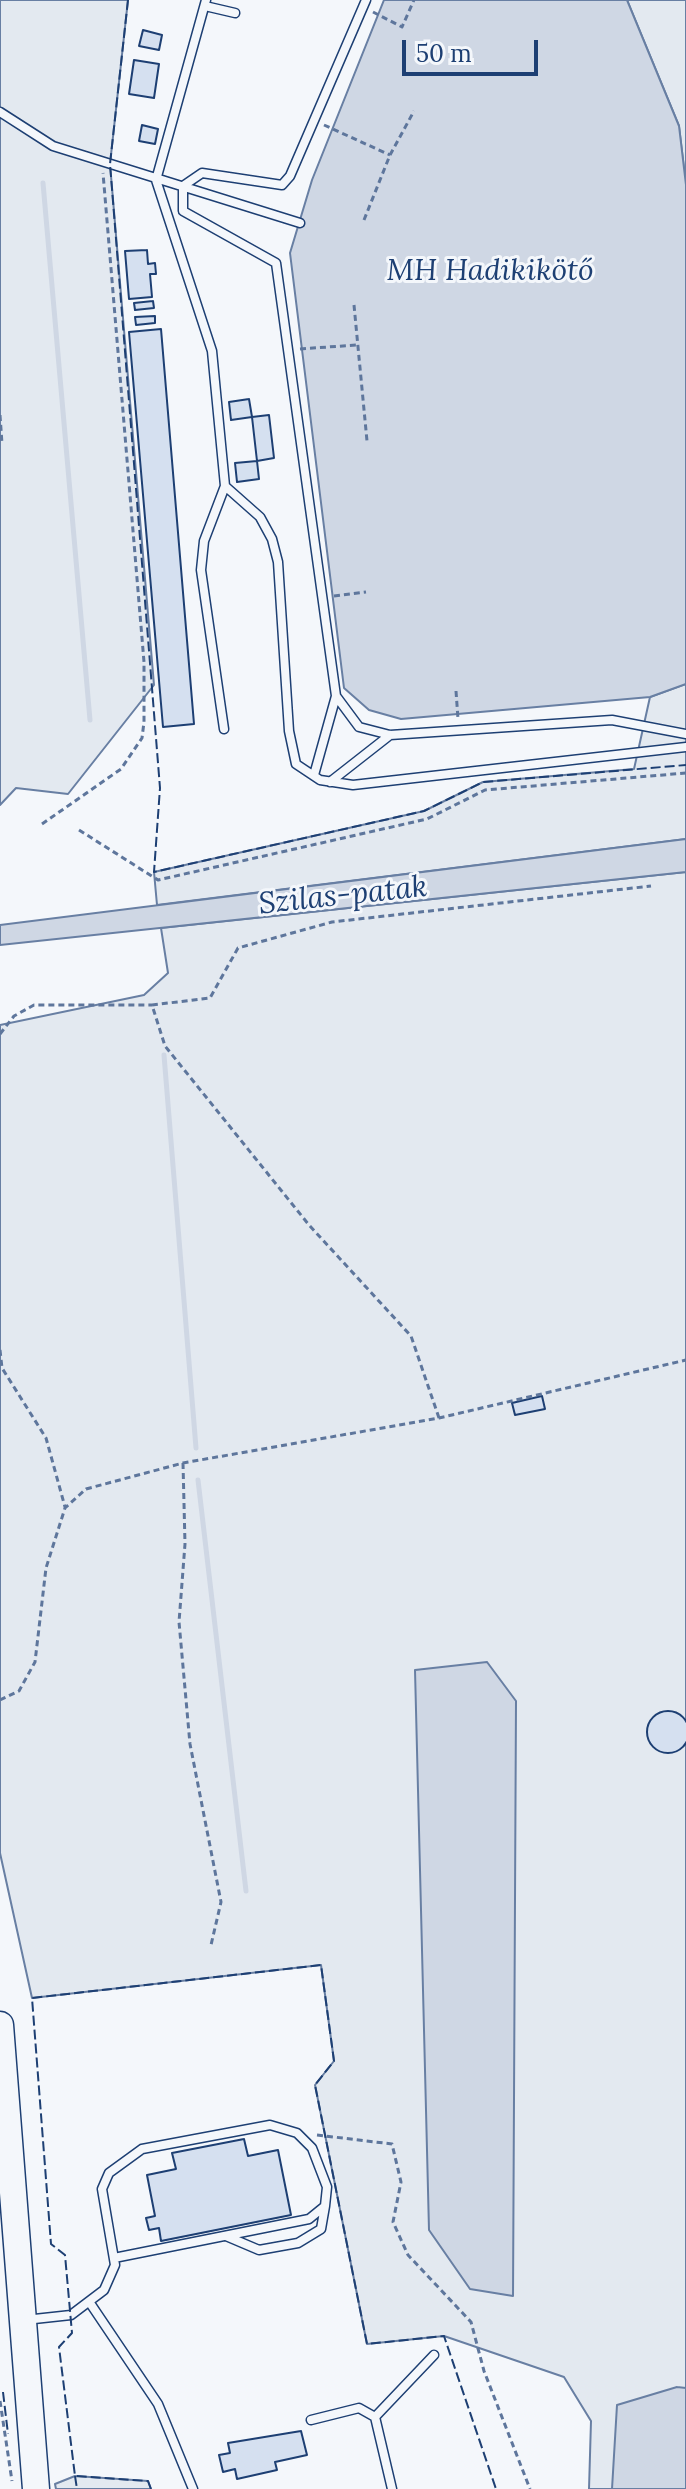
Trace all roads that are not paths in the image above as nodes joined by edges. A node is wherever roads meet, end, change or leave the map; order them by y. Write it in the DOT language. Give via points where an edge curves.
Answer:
graph roads {
  1 [pos="206,3"];
  2 [pos="364,3"];
  3 [pos="235,13"];
  4 [pos="0,112"];
  5 [pos="156,180"];
  6 [pos="183,186"];
  7 [pos="300,223"];
  8 [pos="225,486"];
  9 [pos="336,696"];
  10 [pos="224,729"];
  11 [pos="686,734"];
  12 [pos="390,735"];
  13 [pos="686,747"];
  14 [pos="314,775"];
  15 [pos="330,782"];
  16 [pos="0,2025"];
  17 [pos="325,2206"];
  18 [pos="226,2236"];
  19 [pos="114,2258"];
  20 [pos="90,2303"];
  21 [pos="23,2320"];
  22 [pos="434,2355"];
  23 [pos="375,2417"];
  24 [pos="311,2420"];
  25 [pos="36,2489"];
  26 [pos="193,2489"];
  27 [pos="392,2489"];
  1 -- 3 [label="lane"];
  1 -- 5 [label="lane"];
  2 -- 6 [label="lane" via="282,185 202,173"];
  4 -- 5 [label="lane" via="53,146"];
  5 -- 6 [label="lane"];
  5 -- 8 [label="lane" via="212,351"];
  6 -- 7 [label="lane"];
  6 -- 9 [label="lane" via="183,211 276,263"];
  8 -- 10 [label="lane" via="204,541 201,570"];
  8 -- 14 [label="lane" via="260,517 272,539 289,731 296,764"];
  9 -- 12 [label="lane" via="359,727"];
  9 -- 14 [label="lane"];
  11 -- 12 [label="lane" via="612,720"];
  12 -- 15 [label="lane"];
  13 -- 15 [label="lane" via="353,785"];
  14 -- 15 [label="lane"];
  16 -- 21 [label="main road"];
  17 -- 18 [label="lane" via="309,2219"];
  17 -- 18 [label="lane" via="321,2229 298,2243 259,2250"];
  17 -- 19 [label="lane" via="327,2187 312,2148 297,2133 270,2125 142,2149 109,2173 102,2189"];
  18 -- 19 [label="lane"];
  19 -- 20 [label="lane" via="104,2290"];
  20 -- 21 [label="lane" via="71,2315"];
  20 -- 26 [label="lane" via="158,2404"];
  21 -- 25 [label="main road"];
  22 -- 23 [label="lane"];
  23 -- 24 [label="lane" via="359,2408"];
  23 -- 27 [label="lane"];
}
